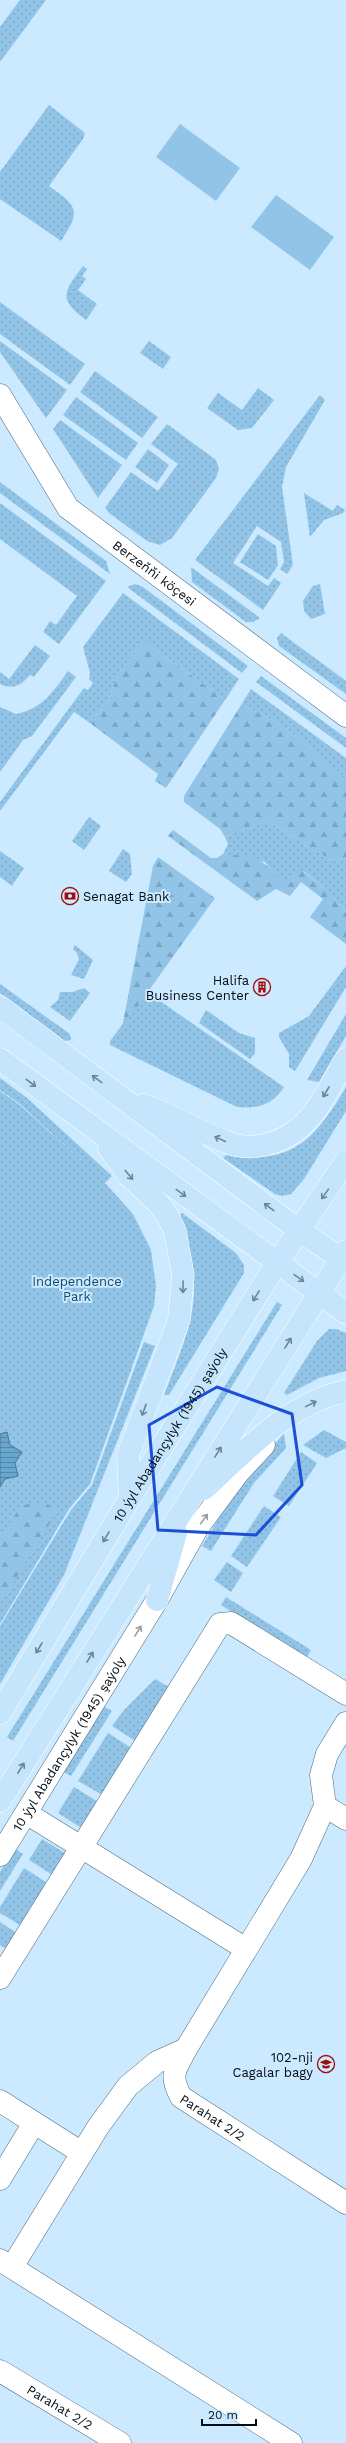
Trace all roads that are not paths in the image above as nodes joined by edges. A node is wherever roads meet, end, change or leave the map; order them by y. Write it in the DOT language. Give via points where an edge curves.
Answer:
graph roads {
  1 [pos="0,395"];
  2 [pos="346,716"];
  3 [pos="0,1007"];
  4 [pos="0,1059"];
  5 [pos="346,1059"];
  6 [pos="124,1098"];
  7 [pos="98,1132"];
  8 [pos="346,1161"];
  9 [pos="300,1230"];
  10 [pos="344,1257"];
  11 [pos="277,1263"];
  12 [pos="320,1294"];
  13 [pos="346,1313"];
  14 [pos="346,1391"];
  15 [pos="290,1416"];
  16 [pos="130,1498"];
  17 [pos="183,1507"];
  18 [pos="157,1600"];
  19 [pos="346,1694"];
  20 [pos="0,1712"];
  21 [pos="346,1723"];
  22 [pos="0,1801"];
  23 [pos="325,1806"];
  24 [pos="26,1813"];
  25 [pos="346,1819"];
  26 [pos="82,1847"];
  27 [pos="0,1855"];
  28 [pos="246,1949"];
  29 [pos="0,1978"];
  30 [pos="186,2049"];
  31 [pos="0,2101"];
  32 [pos="34,2123"];
  33 [pos="82,2153"];
  34 [pos="0,2179"];
  35 [pos="346,2202"];
  36 [pos="6,2264"];
  37 [pos="0,2371"];
  38 [pos="120,2443"];
  39 [pos="292,2443"];
  1 -- 2 [label="street, Berzeňňi köçesi" via="68,508"];
  6 -- 3 [label="main road, one-way"];
  4 -- 7 [label="main road, one-way"];
  5 -- 6 [label="main road, one-way" via="312,1116 286,1138 261,1146 236,1146 169,1114"];
  9 -- 6 [label="main road, one-way"];
  7 -- 11 [label="main road, one-way"];
  7 -- 16 [label="main road, one-way" via="129,1176 167,1215 175,1231 183,1274 179,1320 154,1380 128,1455"];
  8 -- 9 [label="main road, 10 ýyl Abadançylyk (1945) şaýoly, one-way"];
  9 -- 10 [label="main road"];
  9 -- 11 [label="main road, 10 ýyl Abadançylyk (1945) şaýoly"];
  10 -- 12 [label="main road"];
  11 -- 12 [label="main road, one-way"];
  11 -- 16 [label="main road, 10 ýyl Abadançylyk (1945) şaýoly, one-way"];
  12 -- 13 [label="main road"];
  17 -- 12 [label="main road, one-way"];
  15 -- 14 [label="main road, one-way" via="318,1401"];
  15 -- 17 [label="main road" via="248,1448"];
  18 -- 15 [label="street, 10 ýyl Abadançylyk (1945) şaýoly, one-way" via="198,1527 238,1473"];
  16 -- 20 [label="main road, 10 ýyl Abadançylyk (1945) şaýoly, one-way"];
  17 -- 18 [label="main road"];
  22 -- 17 [label="main road, one-way"];
  24 -- 18 [label="street, 10 ýyl Abadançylyk (1945) şaýoly, one-way"];
  19 -- 26 [label="street" via="231,1623 220,1624"];
  21 -- 23 [label="street" via="327,1754 321,1775"];
  23 -- 25 [label="street"];
  23 -- 28 [label="street, Parahat 2/2" via="301,1859"];
  24 -- 26 [label="street"];
  24 -- 27 [label="street, 10 ýyl Abadançylyk (1945) şaýoly"];
  26 -- 28 [label="street"];
  26 -- 29 [label="street"];
  28 -- 30 [label="street, Parahat 2/2"];
  30 -- 33 [label="street" via="157,2062 128,2086"];
  30 -- 35 [label="street, Parahat 2/2" via="177,2066 173,2083 181,2097"];
  31 -- 32 [label="street"];
  32 -- 33 [label="street"];
  32 -- 34 [label="street"];
  33 -- 36 [label="street"];
  36 -- 39 [label="street"];
  37 -- 38 [label="street, Parahat 2/2"];
}
